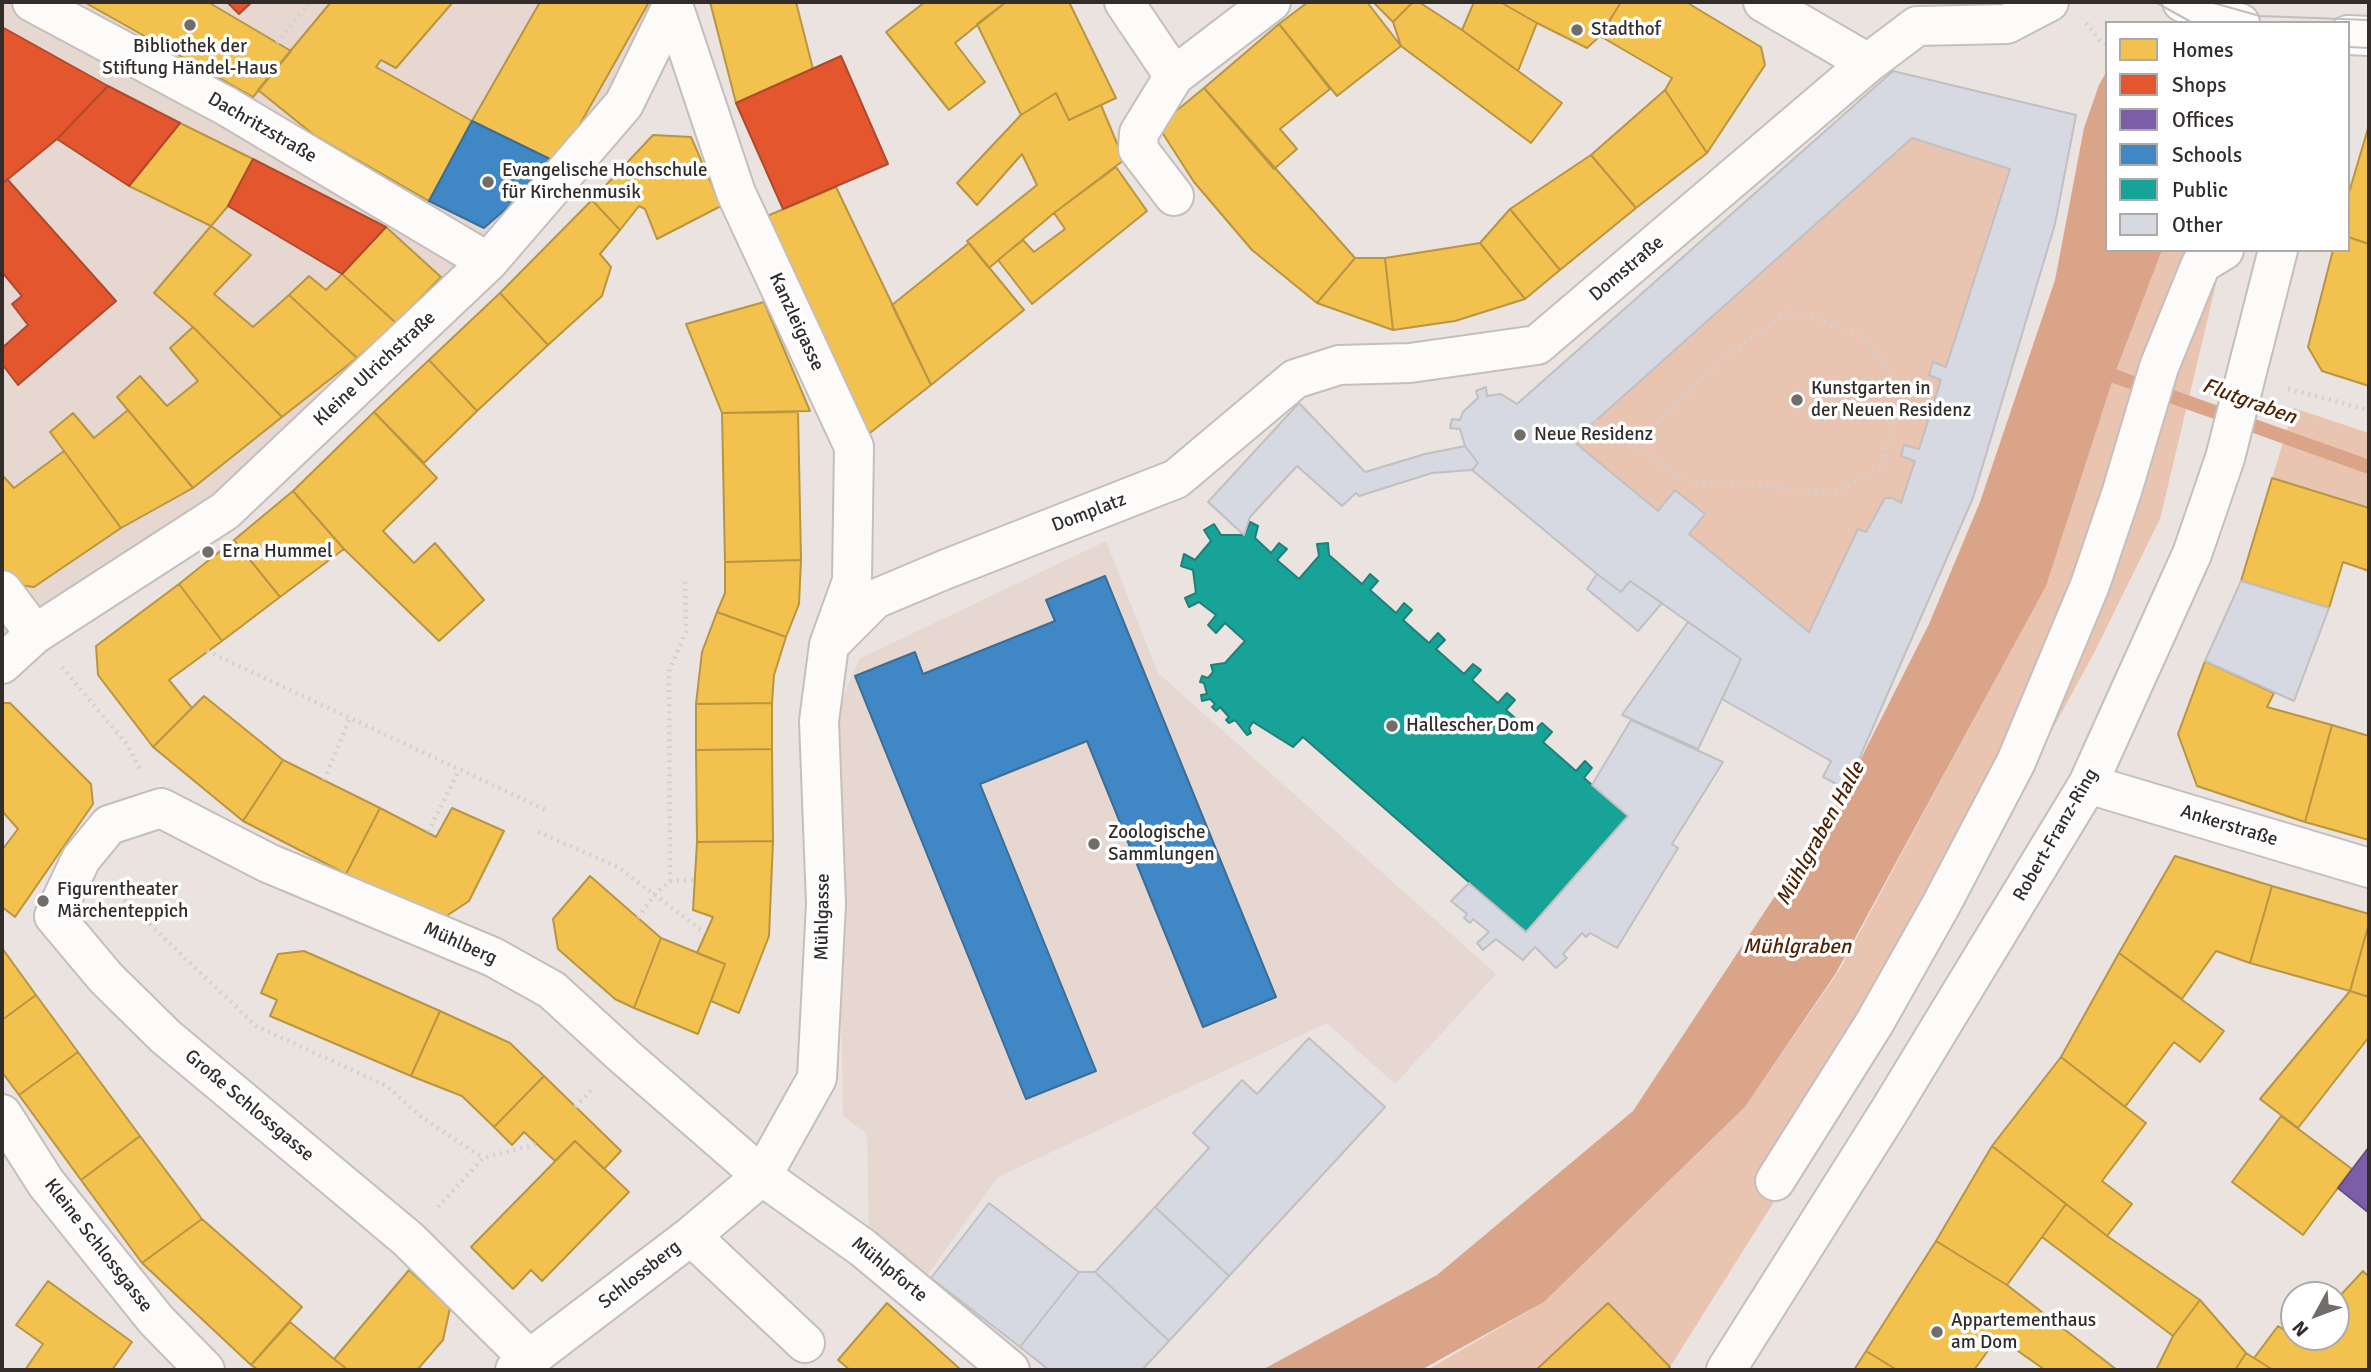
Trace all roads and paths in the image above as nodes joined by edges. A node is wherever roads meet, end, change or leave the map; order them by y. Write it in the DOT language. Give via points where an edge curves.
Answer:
graph roads {
  1 [pos="32,2"];
  2 [pos="310,2"];
  3 [pos="1124,2"];
  4 [pos="1271,2"];
  5 [pos="1763,2"];
  6 [pos="2049,2"];
  7 [pos="2182,2"];
  8 [pos="673,3"];
  9 [pos="2232,21"];
  10 [pos="2350,35"];
  11 [pos="2369,36"];
  12 [pos="2101,42"];
  13 [pos="277,43"];
  14 [pos="2105,44"];
  15 [pos="1868,63"];
  16 [pos="1174,76"];
  17 [pos="1174,196"];
  18 [pos="2221,252"];
  19 [pos="2278,252"];
  20 [pos="488,262"];
  21 [pos="1339,365"];
  22 [pos="2246,378"];
  23 [pos="2369,410"];
  24 [pos="1595,421"];
  25 [pos="1633,447"];
  26 [pos="685,581"];
  27 [pos="2,590"];
  28 [pos="35,634"];
  29 [pos="829,645"];
  30 [pos="207,652"];
  31 [pos="2,664"];
  32 [pos="350,718"];
  33 [pos="459,769"];
  34 [pos="324,780"];
  35 [pos="2088,784"];
  36 [pos="161,808"];
  37 [pos="546,810"];
  38 [pos="428,832"];
  39 [pos="538,832"];
  40 [pos="81,859"];
  41 [pos="2369,868"];
  42 [pos="694,880"];
  43 [pos="670,881"];
  44 [pos="655,894"];
  45 [pos="638,918"];
  46 [pos="705,933"];
  47 [pos="2,1114"];
  48 [pos="537,1144"];
  49 [pos="483,1158"];
  50 [pos="762,1176"];
  51 [pos="1775,1181"];
  52 [pos="691,1236"];
  53 [pos="408,1239"];
  54 [pos="805,1343"];
  55 [pos="522,1365"];
  56 [pos="205,1370"];
  57 [pos="1010,1370"];
  58 [pos="1726,1370"];
  1 -- 20 [label="street, Dachritzstraße" via="226,106"];
  2 -- 13 [label="path"];
  3 -- 16 [label="street"];
  4 -- 16 [label="street"];
  5 -- 15 [label="street"];
  6 -- 15 [label="street, Domstraße" via="2007,24 1917,26"];
  7 -- 9 [label="street"];
  8 -- 20 [label="street, Kleine Ulrichstraße" via="624,104"];
  8 -- 29 [label="street, Kanzleigasse" via="736,193 854,447 852,581"];
  10 -- 11 [label="street"];
  12 -- 14 [label="path"];
  15 -- 21 [label="street, Domstraße" via="1537,345 1410,363"];
  16 -- 17 [label="street" via="1139,132 1138,149"];
  18 -- 51 [label="street" via="2201,264 2159,367 2090,585 2016,762 1875,1022"];
  19 -- 22 [label="street, Robert-Franz-Ring"];
  20 -- 28 [label="street, Kleine Ulrichstraße" via="225,511"];
  21 -- 29 [label="street, Domplatz" via="1295,379 1176,479 876,600"];
  22 -- 23 [label="path"];
  22 -- 35 [label="street, Robert-Franz-Ring" via="2192,554"];
  24 -- 25 [label="path"];
  25 -- 25 [label="path" via="1686,481 1836,492 1880,468 1902,390 1863,335 1791,311 1727,355"];
  26 -- 43 [label="path" via="686,632 669,671"];
  27 -- 28 [label="street"];
  28 -- 31 [label="street, Kleine Ulrichstraße"];
  28 -- 36 [label="path" via="128,746"];
  29 -- 50 [label="street, Mühlgasse" via="819,721 826,904 817,1078"];
  30 -- 32 [label="path"];
  32 -- 33 [label="path"];
  32 -- 34 [label="path"];
  33 -- 37 [label="path"];
  33 -- 38 [label="path"];
  35 -- 41 [label="street, Ankerstraße"];
  35 -- 58 [label="street, Robert-Franz-Ring"];
  36 -- 40 [label="street, Große Schlossgasse" via="109,825"];
  36 -- 50 [label="street, Mühlberg" via="268,863 493,957 552,990"];
  39 -- 44 [label="path" via="618,867"];
  40 -- 49 [label="path" via="256,1026 387,1087"];
  40 -- 53 [label="street, Große Schlossgasse" via="54,916 106,978 166,1037"];
  42 -- 43 [label="path"];
  43 -- 44 [label="path"];
  44 -- 45 [label="path"];
  44 -- 46 [label="path"];
  47 -- 56 [label="street, Kleine Schlossgasse" via="46,1183 156,1320"];
  48 -- 49 [label="path"];
  49 -- 53 [label="path"];
  50 -- 52 [label="street, Schlossberg"];
  50 -- 57 [label="street, Mühlpforte" via="863,1248"];
  52 -- 54 [label="street"];
  52 -- 55 [label="street, Schlossberg"];
  53 -- 55 [label="street, Große Schlossgasse"];
}
